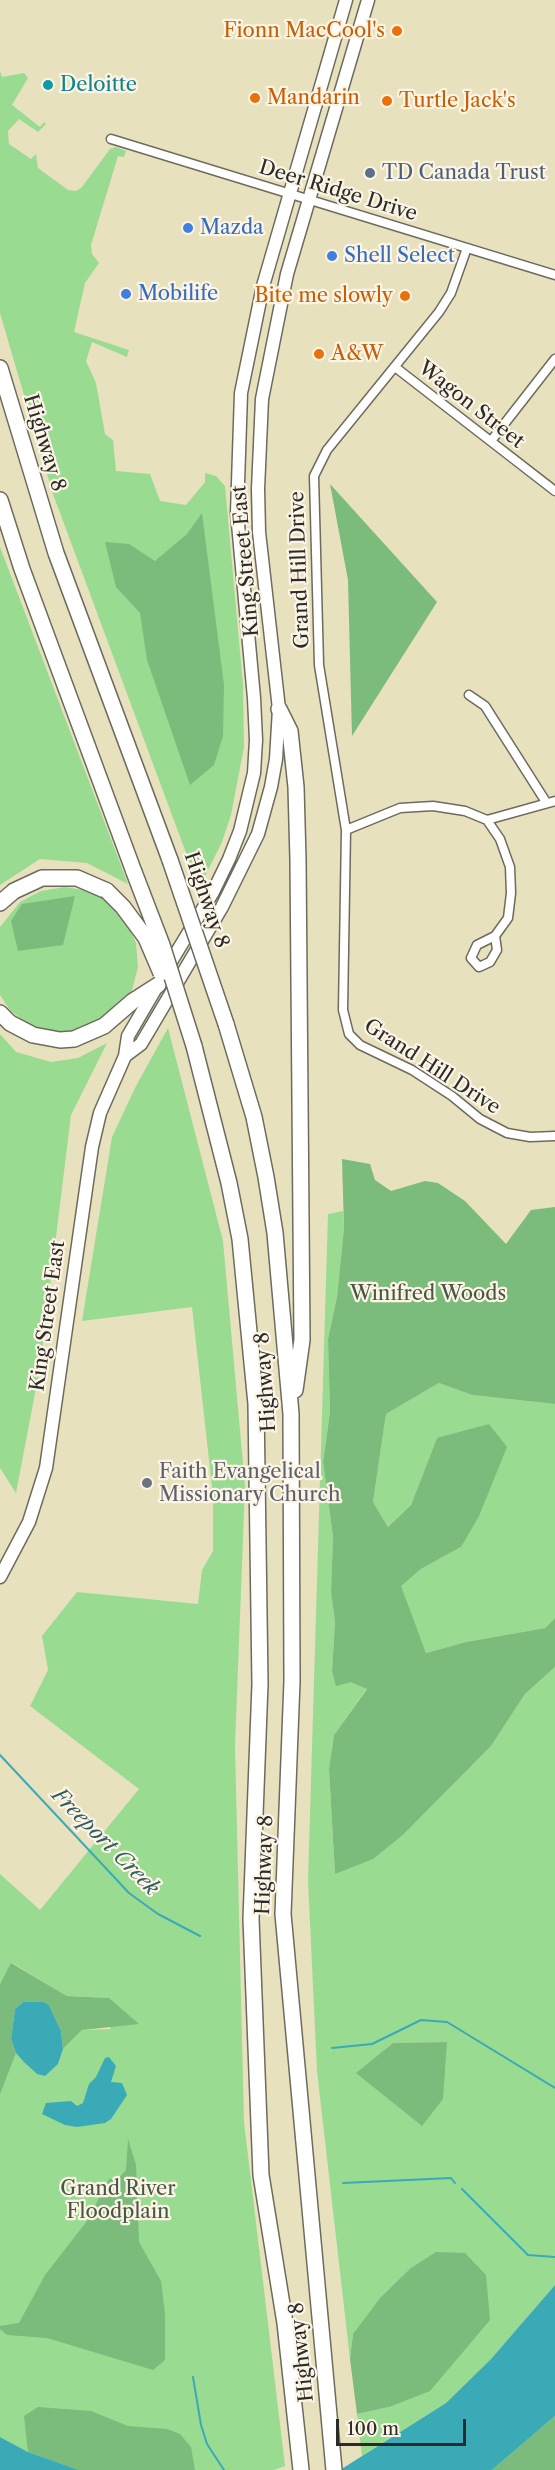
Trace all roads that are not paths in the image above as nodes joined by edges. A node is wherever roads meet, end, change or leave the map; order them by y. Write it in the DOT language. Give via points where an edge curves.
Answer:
graph roads {
  1 [pos="346,0"];
  2 [pos="368,0"];
  3 [pos="111,139"];
  4 [pos="289,194"];
  5 [pos="307,201"];
  6 [pos="467,248"];
  7 [pos="555,275"];
  8 [pos="555,359"];
  9 [pos="395,367"];
  10 [pos="0,368"];
  11 [pos="491,441"];
  12 [pos="555,490"];
  13 [pos="0,500"];
  14 [pos="470,695"];
  15 [pos="279,709"];
  16 [pos="550,801"];
  17 [pos="487,820"];
  18 [pos="346,830"];
  19 [pos="0,903"];
  20 [pos="495,936"];
  21 [pos="158,985"];
  22 [pos="0,1013"];
  23 [pos="194,1046"];
  24 [pos="124,1056"];
  25 [pos="555,1136"];
  26 [pos="291,1414"];
  27 [pos="0,1578"];
  28 [pos="301,2470"];
  29 [pos="334,2470"];
  1 -- 4 [label="main road, King Street East"];
  2 -- 5 [label="main road, King Street East"];
  3 -- 4 [label="street, Deer Ridge Drive"];
  4 -- 5 [label="street, Deer Ridge Drive"];
  4 -- 21 [label="main road, King Street East" via="251,334 239,422 237,513 254,698 254,773 229,859"];
  5 -- 6 [label="street, Deer Ridge Drive"];
  5 -- 15 [label="main road, King Street East" via="266,369 259,439 259,532"];
  6 -- 7 [label="street, Deer Ridge Drive"];
  6 -- 9 [label="street, Grand Hill Drive" via="451,293"];
  8 -- 11 [label="street"];
  9 -- 11 [label="street, Wagon Street"];
  9 -- 18 [label="street, Grand Hill Drive" via="323,456 312,490 319,665"];
  10 -- 26 [label="highway, Highway 8, bridge" via="56,554 170,860 254,1117 274,1233"];
  11 -- 12 [label="street, Wagon Street"];
  13 -- 23 [label="highway, Highway 8, bridge"];
  14 -- 16 [label="street" via="485,706"];
  15 -- 24 [label="main road, King Street East" via="272,787 250,852 141,1044"];
  15 -- 26 [label="highway" via="290,731 298,860 302,1340"];
  16 -- 17 [label="street"];
  17 -- 18 [label="street" via="465,811 433,806 400,808"];
  17 -- 20 [label="street" via="500,839 510,867 512,893 508,918"];
  18 -- 25 [label="street, Grand Hill Drive" via="344,1010 349,1034 360,1045 412,1070 480,1119 507,1133"];
  19 -- 23 [label="highway, bridge" via="14,891 42,878 77,878 106,891 146,938 182,1028"];
  21 -- 22 [label="highway" via="104,1026 74,1039 33,1035"];
  21 -- 24 [label="main road, King Street East" via="128,1036"];
  23 -- 28 [label="highway, Highway 8" via="230,1183 240,1239 256,1404 260,1684 251,1919 261,2175 285,2323"];
  24 -- 27 [label="main road, King Street East" via="100,1113 92,1147 46,1468 29,1522"];
  26 -- 29 [label="highway, Highway 8" via="292,1681 283,1914"];
}
